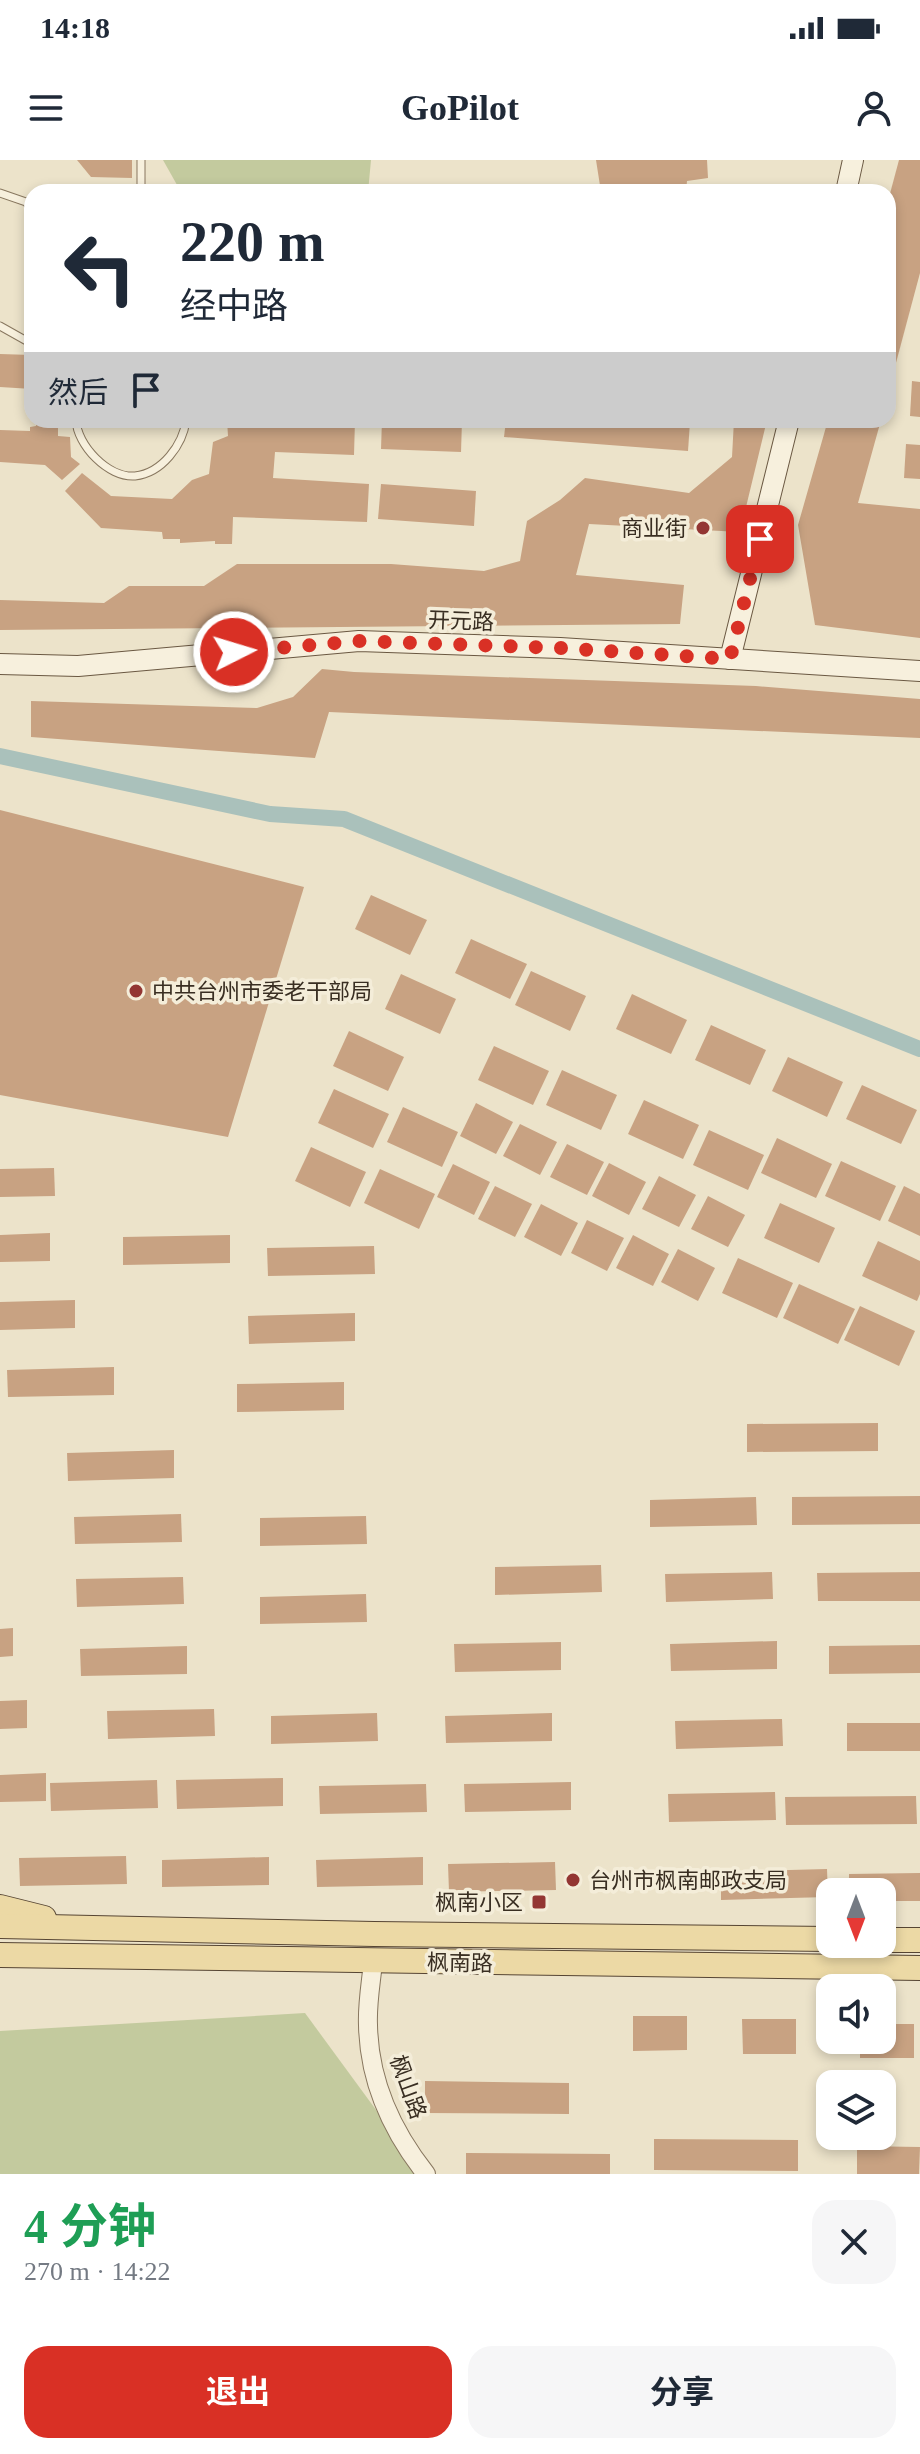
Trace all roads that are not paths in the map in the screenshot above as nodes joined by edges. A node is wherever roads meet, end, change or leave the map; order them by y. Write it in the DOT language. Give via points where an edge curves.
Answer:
graph roads {
  1 [pos="141,160"];
  2 [pos="853,160"];
  3 [pos="141,184"];
  4 [pos="848,184"];
  5 [pos="0,193"];
  6 [pos="24,201"];
  7 [pos="0,326"];
  8 [pos="24,340"];
  9 [pos="77,428"];
  10 [pos="185,428"];
  11 [pos="787,428"];
  12 [pos="730,659"];
  13 [pos="0,664"];
  14 [pos="920,671"];
  15 [pos="0,1907"];
  16 [pos="0,1926"];
  17 [pos="73,1928"];
  18 [pos="816,1939"];
  19 [pos="896,1940"];
  20 [pos="920,1940"];
  21 [pos="0,1955"];
  22 [pos="373,1962"];
  23 [pos="920,1968"];
  24 [pos="426,2174"];
  1 -- 3 [label="lane"];
  2 -- 4 [label="main road"];
  5 -- 6 [label="lane"];
  7 -- 8 [label="lane"];
  9 -- 10 [label="lane" via="89,450 112,471 135,476 177,450"];
  11 -- 12 [label="main road"];
  12 -- 13 [label="main road, 开元路" via="359,641 78,666"];
  12 -- 14 [label="main road, 开元路"];
  15 -- 17 [label="main road"];
  16 -- 17 [label="main road, 枫南路"];
  17 -- 18 [label="main road, 枫南路"];
  19 -- 20 [label="main road"];
  21 -- 22 [label="main road, 枫南路"];
  22 -- 23 [label="main road, 枫南路"];
  22 -- 24 [label="street, 枫山路" via="368,2024 372,2070 390,2119"];
}
